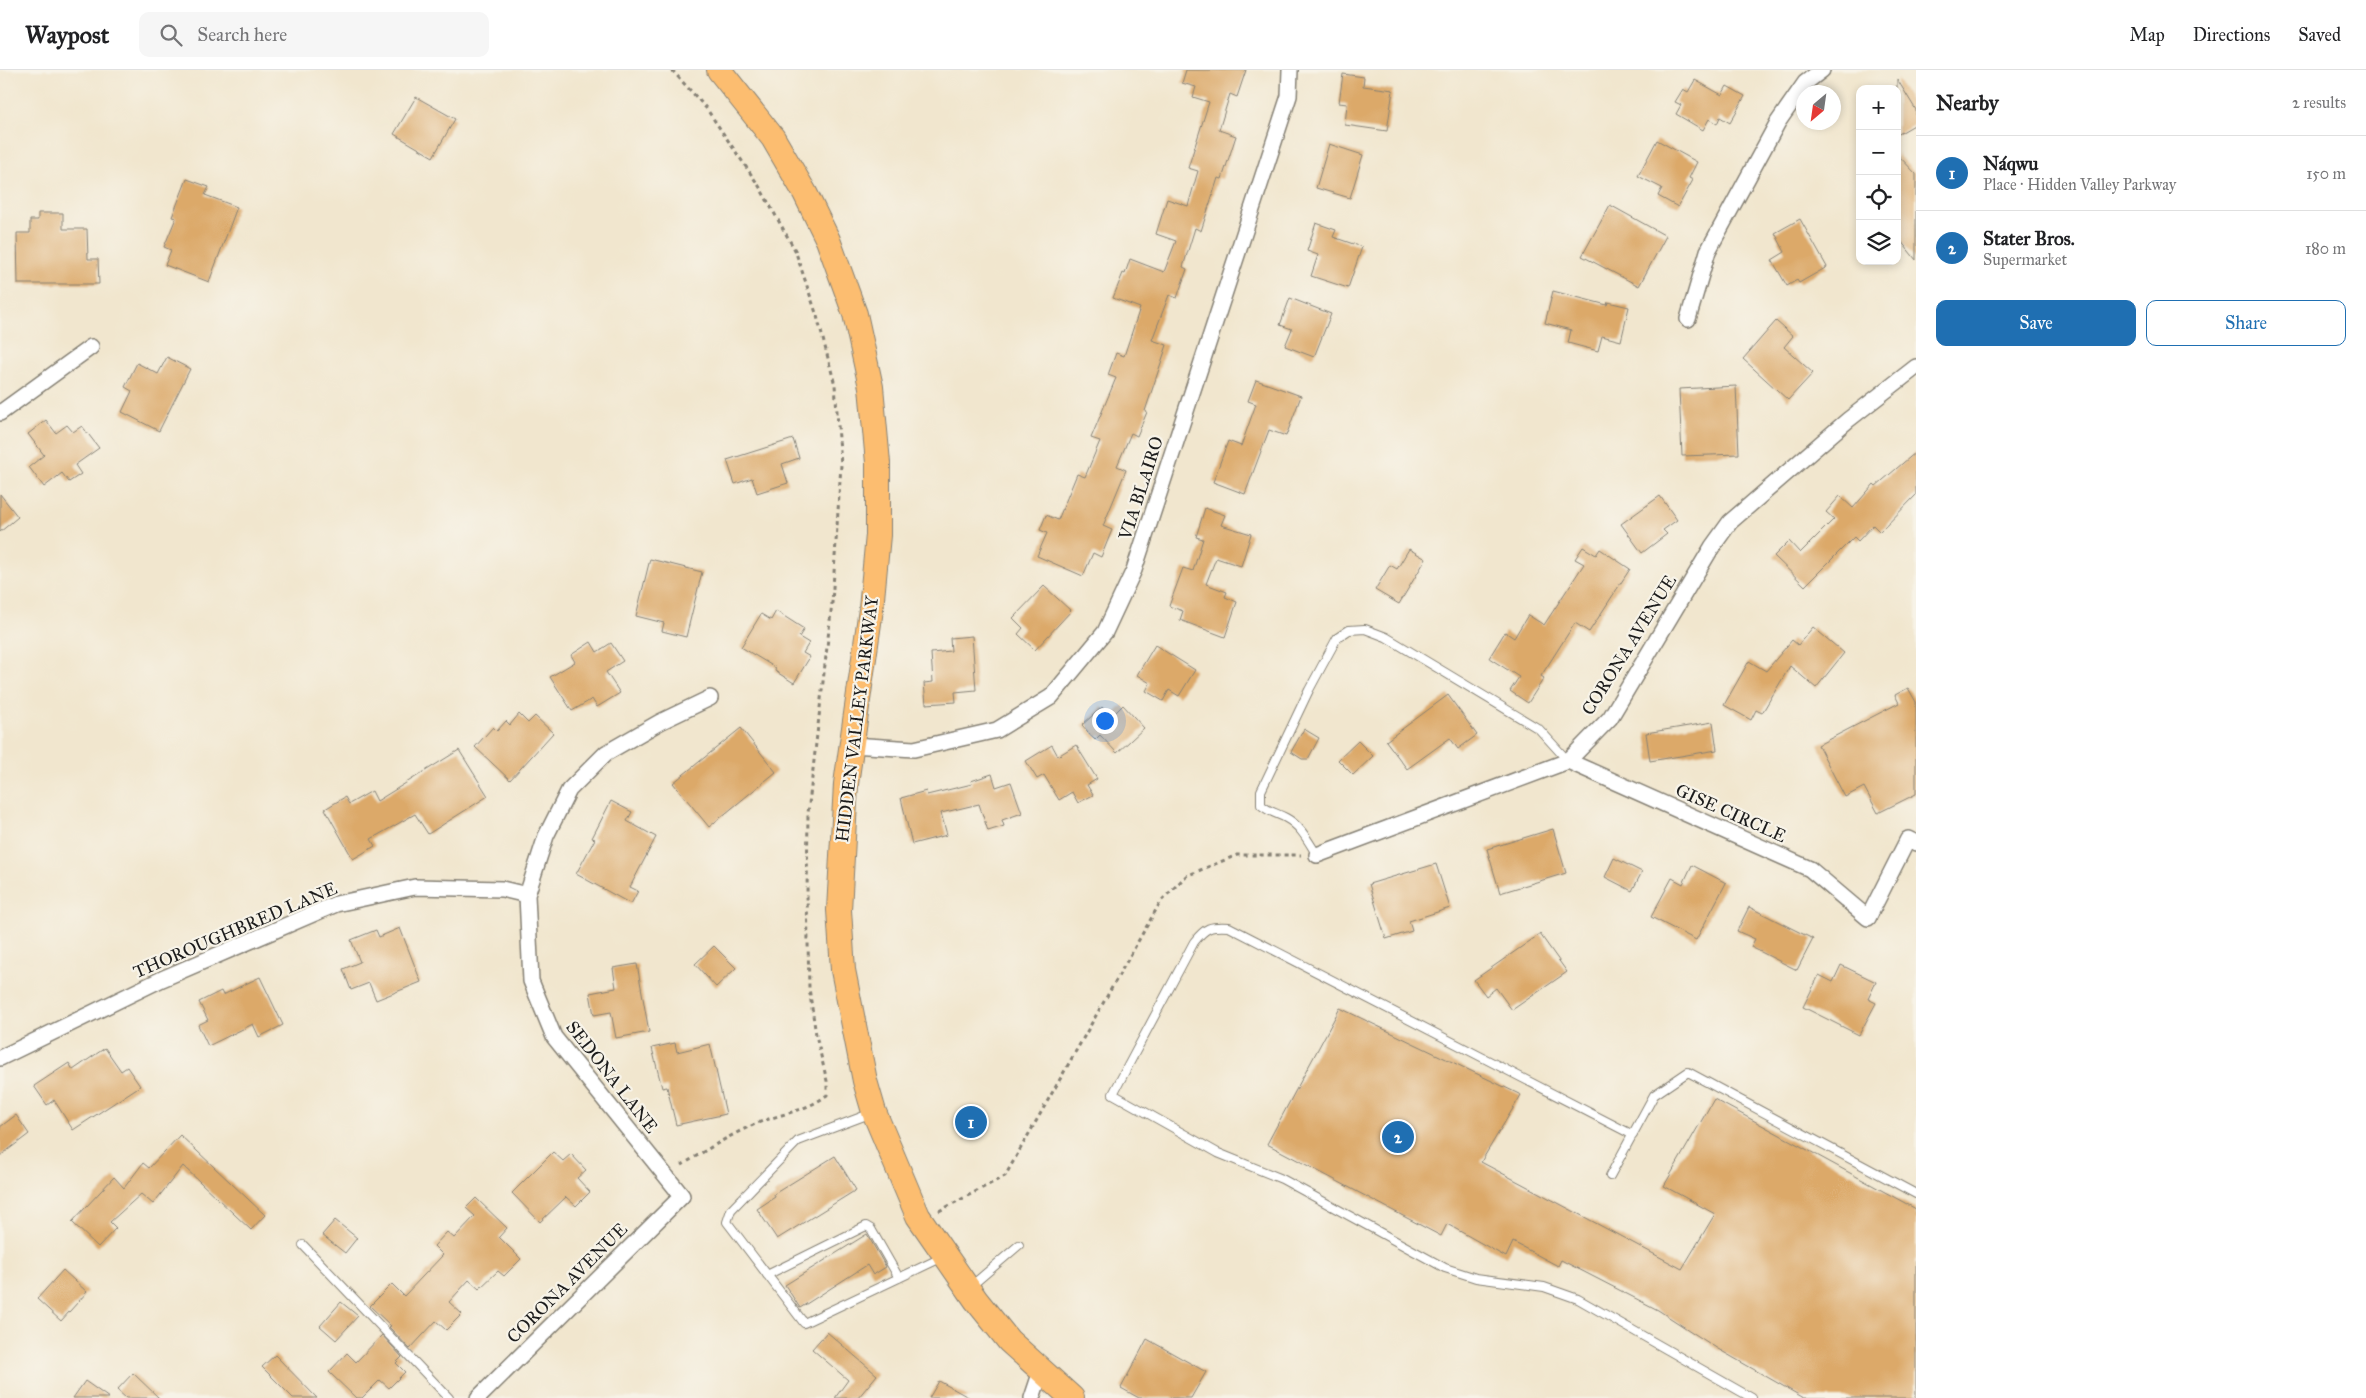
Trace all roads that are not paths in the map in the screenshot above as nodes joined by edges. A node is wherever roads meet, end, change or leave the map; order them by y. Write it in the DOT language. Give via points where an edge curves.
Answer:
graph roads {
  1 [pos="719,70"];
  2 [pos="1290,70"];
  3 [pos="1822,70"];
  4 [pos="1688,319"];
  5 [pos="91,347"];
  6 [pos="1916,368"];
  7 [pos="0,413"];
  8 [pos="710,698"];
  9 [pos="852,745"];
  10 [pos="1568,761"];
  11 [pos="1912,841"];
  12 [pos="1317,855"];
  13 [pos="527,895"];
  14 [pos="0,1058"];
  15 [pos="874,1112"];
  16 [pos="1633,1135"];
  17 [pos="1610,1176"];
  18 [pos="1916,1194"];
  19 [pos="682,1196"];
  20 [pos="303,1245"];
  21 [pos="1019,1245"];
  22 [pos="945,1256"];
  23 [pos="767,1275"];
  24 [pos="899,1278"];
  25 [pos="968,1289"];
  26 [pos="1041,1371"];
  27 [pos="449,1398"];
  28 [pos="478,1398"];
  29 [pos="1032,1398"];
  30 [pos="1072,1398"];
  31 [pos="1752,1398"];
  1 -- 9 [label="main road, HIDDEN VALLEY PARKWAY" via="772,138 828,240 854,314 870,387 878,463 878,535"];
  2 -- 9 [label="street, VIA BLAIRO" via="1289,96 1134,570 1105,632 1051,697 998,730 914,749"];
  3 -- 4 [label="street" via="1805,83 1778,122 1708,251"];
  5 -- 7 [label="street"];
  6 -- 10 [label="street, CORONA AVENUE" via="1848,420 1730,522 1610,718"];
  8 -- 13 [label="street, SEDONA LANE" via="606,753 569,790 546,836"];
  9 -- 15 [label="main road, HIDDEN VALLEY PARKWAY" via="846,784 839,910 842,970"];
  10 -- 11 [label="street, GISE CIRCLE" via="1810,869 1868,918"];
  10 -- 12 [label="street, CORONA AVENUE"];
  10 -- 12 [label="lane" via="1539,729 1386,637 1365,629 1349,630 1337,638 1261,791 1261,805 1300,828"];
  13 -- 14 [label="street, THOROUGHBRED LANE" via="502,889 415,887 336,904 162,979"];
  13 -- 19 [label="street, SEDONA LANE" via="531,981 554,1037"];
  15 -- 22 [label="main road, HIDDEN VALLEY PARKWAY" via="918,1216"];
  15 -- 23 [label="lane" via="798,1141 731,1210 727,1222"];
  16 -- 17 [label="lane"];
  16 -- 18 [label="lane" via="1654,1095 1688,1072"];
  16 -- 31 [label="lane" via="1229,927 1217,926 1204,929 1194,942 1113,1094 1218,1153 1282,1179 1445,1268 1476,1278 1559,1291"];
  19 -- 28 [label="street, CORONA AVENUE"];
  20 -- 27 [label="lane"];
  21 -- 25 [label="lane"];
  22 -- 24 [label="lane"];
  22 -- 25 [label="main road, HIDDEN VALLEY PARKWAY"];
  23 -- 24 [label="lane" via="804,1323"];
  23 -- 24 [label="lane" via="866,1226 871,1229"];
  25 -- 26 [label="main road, HIDDEN VALLEY PARKWAY" via="1009,1341"];
  26 -- 29 [label="street"];
  26 -- 30 [label="main road, HIDDEN VALLEY PARKWAY"];
}
